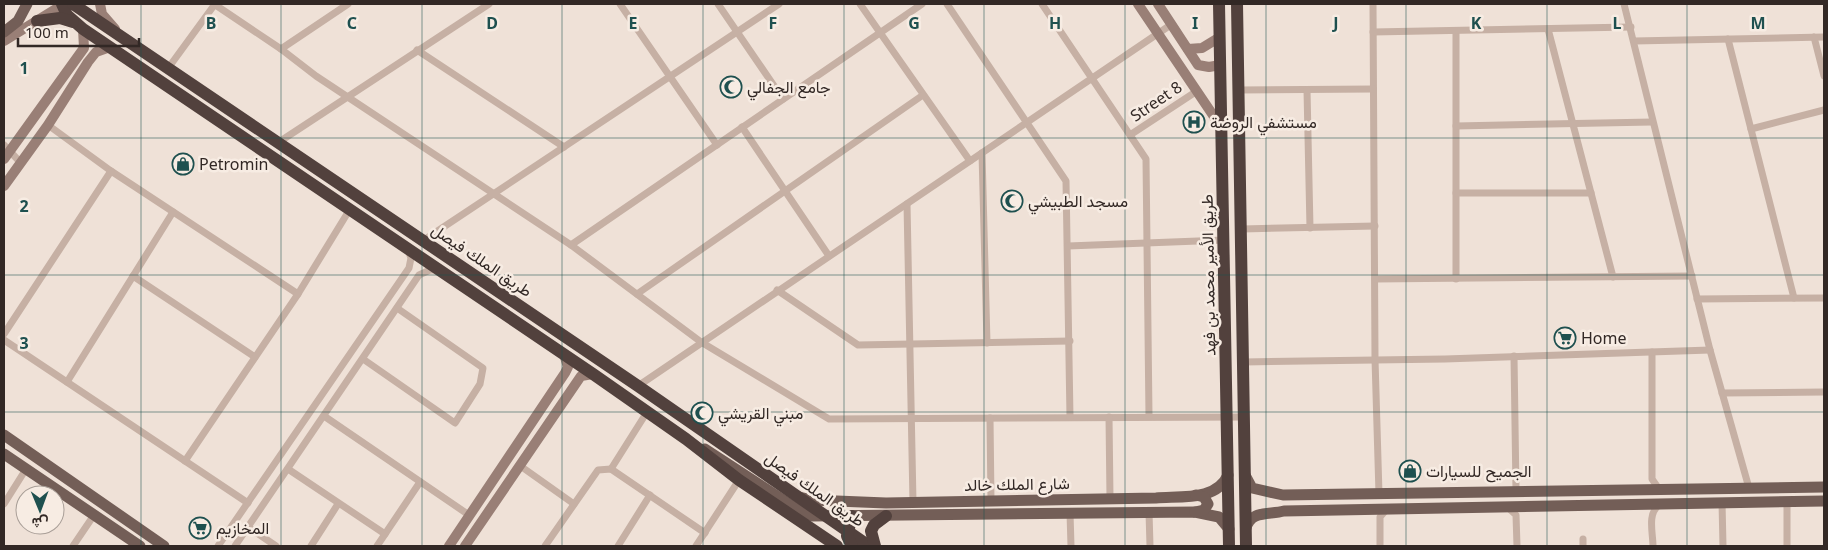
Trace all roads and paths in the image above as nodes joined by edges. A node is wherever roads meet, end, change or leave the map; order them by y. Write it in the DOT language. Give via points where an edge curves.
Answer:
graph roads {
  1 [pos="27,4"];
  2 [pos="66,4"];
  3 [pos="100,4"];
  4 [pos="214,4"];
  5 [pos="348,4"];
  6 [pos="489,4"];
  7 [pos="620,4"];
  8 [pos="718,4"];
  9 [pos="779,4"];
  10 [pos="860,4"];
  11 [pos="922,4"];
  12 [pos="947,4"];
  13 [pos="1042,4"];
  14 [pos="1138,4"];
  15 [pos="1158,4"];
  16 [pos="1219,4"];
  17 [pos="1237,4"];
  18 [pos="1373,4"];
  19 [pos="1624,4"];
  20 [pos="37,21"];
  21 [pos="1172,24"];
  22 [pos="78,26"];
  23 [pos="1631,27"];
  24 [pos="1548,29"];
  25 [pos="1456,31"];
  26 [pos="4,32"];
  27 [pos="117,32"];
  28 [pos="1373,32"];
  29 [pos="737,33"];
  30 [pos="879,33"];
  31 [pos="1159,34"];
  32 [pos="1220,37"];
  33 [pos="1814,37"];
  34 [pos="1824,37"];
  35 [pos="1728,39"];
  36 [pos="1634,41"];
  37 [pos="4,42"];
  38 [pos="110,48"];
  39 [pos="281,49"];
  40 [pos="1188,49"];
  41 [pos="417,50"];
  42 [pos="77,57"];
  43 [pos="88,62"];
  44 [pos="1220,65"];
  45 [pos="169,67"];
  46 [pos="1824,76"];
  47 [pos="671,77"];
  48 [pos="1093,78"];
  49 [pos="1239,90"];
  50 [pos="1307,90"];
  51 [pos="1374,90"];
  52 [pos="1197,91"];
  53 [pos="346,96"];
  54 [pos="923,96"];
  55 [pos="783,99"];
  56 [pos="1824,110"];
  57 [pos="1028,122"];
  58 [pos="1652,122"];
  59 [pos="1573,123"];
  60 [pos="48,125"];
  61 [pos="1456,126"];
  62 [pos="742,127"];
  63 [pos="1222,128"];
  64 [pos="1751,129"];
  65 [pos="1130,135"];
  66 [pos="279,142"];
  67 [pos="717,144"];
  68 [pos="7,147"];
  69 [pos="564,147"];
  70 [pos="982,153"];
  71 [pos="4,159"];
  72 [pos="970,161"];
  73 [pos="20,162"];
  74 [pos="111,171"];
  75 [pos="4,186"];
  76 [pos="786,190"];
  77 [pos="1456,193"];
  78 [pos="1591,193"];
  79 [pos="493,194"];
  80 [pos="907,204"];
  81 [pos="350,210"];
  82 [pos="173,212"];
  83 [pos="1375,226"];
  84 [pos="1310,228"];
  85 [pos="1242,229"];
  86 [pos="424,240"];
  87 [pos="1224,240"];
  88 [pos="1147,243"];
  89 [pos="571,245"];
  90 [pos="1068,246"];
  91 [pos="406,248"];
  92 [pos="829,256"];
  93 [pos="439,271"];
  94 [pos="133,276"];
  95 [pos="1692,276"];
  96 [pos="1613,277"];
  97 [pos="1456,278"];
  98 [pos="1375,279"];
  99 [pos="777,290"];
  100 [pos="298,294"];
  101 [pos="637,294"];
  102 [pos="1794,298"];
  103 [pos="1824,298"];
  104 [pos="1697,299"];
  105 [pos="397,308"];
  106 [pos="4,334"];
  107 [pos="4,340"];
  108 [pos="1070,341"];
  109 [pos="701,342"];
  110 [pos="987,343"];
  111 [pos="908,344"];
  112 [pos="1710,350"];
  113 [pos="1652,352"];
  114 [pos="564,354"];
  115 [pos="1514,356"];
  116 [pos="255,357"];
  117 [pos="363,359"];
  118 [pos="1375,359"];
  119 [pos="1244,362"];
  120 [pos="593,374"];
  121 [pos="67,382"];
  122 [pos="638,386"];
  123 [pos="1824,392"];
  124 [pos="1722,393"];
  125 [pos="551,394"];
  126 [pos="563,403"];
  127 [pos="647,412"];
  128 [pos="324,416"];
  129 [pos="1149,416"];
  130 [pos="1227,416"];
  131 [pos="1070,417"];
  132 [pos="1109,417"];
  133 [pos="1244,417"];
  134 [pos="910,418"];
  135 [pos="990,418"];
  136 [pos="4,435"];
  137 [pos="686,439"];
  138 [pos="4,454"];
  139 [pos="185,461"];
  140 [pos="520,465"];
  141 [pos="26,469"];
  142 [pos="611,469"];
  143 [pos="288,470"];
  144 [pos="1229,473"];
  145 [pos="1245,475"];
  146 [pos="739,480"];
  147 [pos="420,482"];
  148 [pos="1824,487"];
  149 [pos="1749,488"];
  150 [pos="1662,490"];
  151 [pos="1516,492"];
  152 [pos="1824,493"];
  153 [pos="1379,494"];
  154 [pos="650,495"];
  155 [pos="1196,495"];
  156 [pos="1283,495"];
  157 [pos="796,496"];
  158 [pos="1110,498"];
  159 [pos="991,501"];
  160 [pos="1824,501"];
  161 [pos="907,502"];
  162 [pos="1722,502"];
  163 [pos="1787,502"];
  164 [pos="248,503"];
  165 [pos="1663,503"];
  166 [pos="4,504"];
  167 [pos="338,504"];
  168 [pos="574,504"];
  169 [pos="1506,506"];
  170 [pos="1388,508"];
  171 [pos="1284,511"];
  172 [pos="1149,512"];
  173 [pos="1195,512"];
  174 [pos="1070,513"];
  175 [pos="94,515"];
  176 [pos="469,515"];
  177 [pos="826,516"];
  178 [pos="852,516"];
  179 [pos="886,516"];
  180 [pos="248,527"];
  181 [pos="1246,528"];
  182 [pos="1229,529"];
  183 [pos="847,531"];
  184 [pos="705,533"];
  185 [pos="385,534"];
  186 [pos="73,546"];
  187 [pos="140,546"];
  188 [pos="164,546"];
  189 [pos="218,546"];
  190 [pos="235,546"];
  191 [pos="276,546"];
  192 [pos="311,546"];
  193 [pos="377,546"];
  194 [pos="449,546"];
  195 [pos="465,546"];
  196 [pos="545,546"];
  197 [pos="618,546"];
  198 [pos="696,546"];
  199 [pos="837,546"];
  200 [pos="852,546"];
  201 [pos="869,546"];
  202 [pos="876,546"];
  203 [pos="1071,546"];
  204 [pos="1150,546"];
  205 [pos="1229,546"];
  206 [pos="1246,546"];
  207 [pos="1380,546"];
  208 [pos="1517,546"];
  209 [pos="1653,546"];
  210 [pos="1722,546"];
  211 [pos="1787,546"];
  1 -- 26 [label="main road" via="18,21"];
  2 -- 20 [label="street"];
  2 -- 22 [label="highway, طريق الملك فيصل"];
  2 -- 27 [label="highway, طريق الملك فيصل"];
  3 -- 27 [label="street" via="102,14"];
  4 -- 39 [label="street"];
  4 -- 45 [label="street"];
  5 -- 39 [label="street"];
  6 -- 41 [label="street"];
  7 -- 47 [label="street"];
  8 -- 29 [label="street"];
  9 -- 29 [label="street"];
  10 -- 30 [label="street"];
  11 -- 30 [label="street"];
  12 -- 57 [label="street"];
  13 -- 48 [label="street"];
  14 -- 31 [label="street"];
  15 -- 21 [label="street"];
  16 -- 32 [label="highway, طريق الأمير محمد بن فهد"];
  17 -- 49 [label="highway"];
  18 -- 28 [label="street"];
  19 -- 23 [label="street"];
  20 -- 22 [label="highway" via="60,18"];
  20 -- 37 [label="street"];
  21 -- 31 [label="street"];
  21 -- 40 [label="street"];
  22 -- 38 [label="highway, طريق الملك فيصل"];
  22 -- 42 [label="street" via="85,43"];
  23 -- 24 [label="street"];
  23 -- 36 [label="street"];
  24 -- 25 [label="street"];
  24 -- 59 [label="street"];
  25 -- 28 [label="street"];
  25 -- 61 [label="street"];
  27 -- 45 [label="highway, طريق الملك فيصل"];
  28 -- 51 [label="street"];
  29 -- 47 [label="street"];
  29 -- 55 [label="street"];
  30 -- 54 [label="street"];
  30 -- 55 [label="street"];
  31 -- 48 [label="street"];
  31 -- 52 [label="street"];
  32 -- 40 [label="street" via="1202,48"];
  32 -- 44 [label="highway, طريق الأمير محمد بن فهد"];
  33 -- 34 [label="street"];
  33 -- 35 [label="street"];
  33 -- 46 [label="street"];
  35 -- 36 [label="street"];
  35 -- 64 [label="street"];
  36 -- 58 [label="street"];
  38 -- 43 [label="street" via="96,52"];
  38 -- 81 [label="highway, طريق الملك فيصل"];
  39 -- 53 [label="street"];
  40 -- 44 [label="street" via="1198,65"];
  41 -- 53 [label="street"];
  41 -- 69 [label="street"];
  42 -- 43 [label="street"];
  42 -- 68 [label="street"];
  43 -- 60 [label="street"];
  44 -- 63 [label="highway, طريق الأمير محمد بن فهد"];
  45 -- 66 [label="highway, طريق الملك فيصل"];
  47 -- 67 [label="street"];
  47 -- 69 [label="street"];
  48 -- 57 [label="street"];
  48 -- 65 [label="street"];
  49 -- 50 [label="street"];
  49 -- 85 [label="highway"];
  50 -- 51 [label="street"];
  50 -- 84 [label="street"];
  51 -- 83 [label="street"];
  52 -- 63 [label="street"];
  52 -- 65 [label="street, Street 8"];
  53 -- 66 [label="street"];
  53 -- 79 [label="street"];
  54 -- 72 [label="street"];
  54 -- 76 [label="street"];
  55 -- 62 [label="street"];
  56 -- 64 [label="street"];
  57 -- 70 [label="street"];
  57 -- 90 [label="street" via="1066,181"];
  58 -- 59 [label="street"];
  58 -- 95 [label="street"];
  59 -- 61 [label="street"];
  59 -- 78 [label="street"];
  60 -- 73 [label="street"];
  60 -- 74 [label="street"];
  61 -- 77 [label="street"];
  62 -- 67 [label="street"];
  62 -- 76 [label="street"];
  63 -- 87 [label="highway, طريق الأمير محمد بن فهد"];
  64 -- 102 [label="street"];
  65 -- 88 [label="street" via="1146,159"];
  66 -- 86 [label="highway, طريق الملك فيصل"];
  67 -- 89 [label="street"];
  68 -- 71 [label="street"];
  68 -- 73 [label="street"];
  69 -- 79 [label="street"];
  70 -- 72 [label="street"];
  70 -- 110 [label="street"];
  71 -- 73 [label="street"];
  72 -- 80 [label="street"];
  73 -- 75 [label="street"];
  74 -- 82 [label="street"];
  74 -- 106 [label="street"];
  76 -- 92 [label="street"];
  76 -- 101 [label="street"];
  77 -- 78 [label="street"];
  77 -- 97 [label="street"];
  78 -- 96 [label="street"];
  79 -- 86 [label="street"];
  79 -- 89 [label="street"];
  80 -- 92 [label="street"];
  80 -- 111 [label="street"];
  81 -- 91 [label="highway, طريق الملك فيصل"];
  81 -- 100 [label="street"];
  82 -- 94 [label="street"];
  82 -- 100 [label="street"];
  83 -- 84 [label="street"];
  83 -- 98 [label="street"];
  84 -- 85 [label="street"];
  85 -- 119 [label="highway"];
  86 -- 122 [label="highway, طريق الملك فيصل"];
  87 -- 88 [label="street"];
  87 -- 130 [label="highway, طريق الأمير محمد بن فهد"];
  88 -- 90 [label="street"];
  88 -- 129 [label="street"];
  89 -- 101 [label="street"];
  90 -- 108 [label="street"];
  91 -- 93 [label="highway, طريق الملك فيصل"];
  91 -- 164 [label="street" via="411,258 410,268"];
  92 -- 99 [label="street"];
  93 -- 105 [label="street" via="430,270 419,275"];
  93 -- 114 [label="highway, طريق الملك فيصل"];
  94 -- 116 [label="street"];
  94 -- 121 [label="street"];
  95 -- 96 [label="street"];
  95 -- 104 [label="street"];
  96 -- 97 [label="street"];
  97 -- 98 [label="street"];
  98 -- 118 [label="street"];
  99 -- 109 [label="street"];
  99 -- 111 [label="street" via="858,346"];
  100 -- 116 [label="street"];
  101 -- 109 [label="street"];
  102 -- 103 [label="street"];
  102 -- 104 [label="street"];
  104 -- 112 [label="street"];
  105 -- 117 [label="street"];
  105 -- 117 [label="street" via="483,368 480,384 455,423"];
  107 -- 121 [label="street"];
  108 -- 110 [label="street"];
  108 -- 131 [label="street"];
  109 -- 122 [label="street"];
  109 -- 134 [label="street" via="830,420"];
  110 -- 111 [label="street"];
  111 -- 134 [label="street"];
  112 -- 113 [label="street"];
  112 -- 124 [label="street"];
  113 -- 115 [label="street"];
  113 -- 150 [label="street" via="1652,475 1653,483"];
  114 -- 120 [label="highway, طريق الملك فيصل"];
  114 -- 125 [label="street" via="568,367"];
  115 -- 118 [label="street"];
  115 -- 151 [label="street"];
  116 -- 139 [label="street"];
  117 -- 128 [label="street"];
  118 -- 119 [label="street"];
  118 -- 153 [label="street"];
  119 -- 133 [label="highway"];
  120 -- 126 [label="street" via="581,376"];
  120 -- 127 [label="highway, طريق الملك فيصل"];
  121 -- 139 [label="street"];
  122 -- 157 [label="highway, طريق الملك فيصل"];
  123 -- 124 [label="street"];
  124 -- 149 [label="street"];
  125 -- 126 [label="street"];
  125 -- 176 [label="street"];
  126 -- 140 [label="street"];
  127 -- 137 [label="highway, طريق الملك فيصل"];
  127 -- 142 [label="street"];
  128 -- 143 [label="street"];
  128 -- 147 [label="street"];
  129 -- 130 [label="street"];
  129 -- 132 [label="street"];
  130 -- 133 [label="street"];
  130 -- 144 [label="highway, طريق الأمير محمد بن فهد"];
  131 -- 132 [label="street"];
  131 -- 135 [label="street"];
  132 -- 158 [label="street"];
  133 -- 145 [label="highway"];
  134 -- 135 [label="street"];
  134 -- 161 [label="street"];
  135 -- 159 [label="street"];
  136 -- 188 [label="main road"];
  137 -- 146 [label="highway, طريق الملك فيصل"];
  137 -- 177 [label="main road, شارع الملك خالد" via="716,454 800,511 812,516"];
  138 -- 141 [label="main road"];
  139 -- 164 [label="street"];
  140 -- 168 [label="street"];
  140 -- 195 [label="street"];
  141 -- 166 [label="street"];
  141 -- 175 [label="main road"];
  142 -- 154 [label="street"];
  142 -- 168 [label="street" via="598,470"];
  143 -- 167 [label="street"];
  143 -- 180 [label="street"];
  144 -- 155 [label="main road, شارع الملك خالد" via="1219,489"];
  144 -- 182 [label="highway, طريق الأمير محمد بن فهد"];
  145 -- 156 [label="main road" via="1252,488"];
  145 -- 181 [label="highway"];
  146 -- 184 [label="street"];
  146 -- 199 [label="highway, طريق الملك فيصل"];
  147 -- 176 [label="street"];
  147 -- 185 [label="street"];
  148 -- 149 [label="main road"];
  149 -- 150 [label="main road"];
  150 -- 151 [label="main road"];
  151 -- 153 [label="main road"];
  152 -- 163 [label="main road" via="1792,494"];
  153 -- 156 [label="main road"];
  154 -- 184 [label="street"];
  154 -- 197 [label="street"];
  155 -- 158 [label="main road, شارع الملك خالد"];
  155 -- 173 [label="main road" via="1204,497 1208,504 1204,510"];
  156 -- 171 [label="main road" via="1272,497 1268,505 1275,511"];
  157 -- 161 [label="main road, شارع الملك خالد" via="812,500"];
  157 -- 177 [label="highway, طريق الملك فيصل"];
  158 -- 159 [label="main road, شارع الملك خالد"];
  159 -- 161 [label="main road, شارع الملك خالد"];
  160 -- 163 [label="main road"];
  161 -- 178 [label="main road" via="862,507"];
  162 -- 163 [label="main road"];
  162 -- 165 [label="main road"];
  162 -- 210 [label="street"];
  163 -- 211 [label="street"];
  164 -- 189 [label="street"];
  165 -- 169 [label="main road"];
  165 -- 209 [label="street" via="1655,508 1652,517"];
  167 -- 185 [label="street"];
  167 -- 192 [label="street"];
  168 -- 196 [label="street"];
  169 -- 170 [label="main road"];
  169 -- 208 [label="street" via="1516,515"];
  170 -- 171 [label="main road"];
  170 -- 207 [label="street" via="1380,517"];
  171 -- 181 [label="main road" via="1255,515"];
  172 -- 173 [label="main road, شارع الملك خالد"];
  172 -- 174 [label="main road, شارع الملك خالد"];
  172 -- 204 [label="street"];
  173 -- 182 [label="main road, شارع الملك خالد" via="1219,517"];
  174 -- 179 [label="main road, شارع الملك خالد"];
  174 -- 203 [label="street"];
  175 -- 186 [label="street"];
  175 -- 187 [label="main road"];
  176 -- 194 [label="street"];
  177 -- 178 [label="main road, شارع الملك خالد"];
  177 -- 183 [label="highway, طريق الملك فيصل"];
  178 -- 179 [label="main road, شارع الملك خالد"];
  178 -- 183 [label="highway"];
  179 -- 202 [label="highway" via="871,531"];
  180 -- 190 [label="street"];
  180 -- 191 [label="street"];
  181 -- 206 [label="highway"];
  182 -- 205 [label="highway, طريق الأمير محمد بن فهد"];
  183 -- 200 [label="highway"];
  183 -- 201 [label="highway, طريق الملك فيصل"];
  184 -- 198 [label="street"];
  185 -- 193 [label="street"];
}
